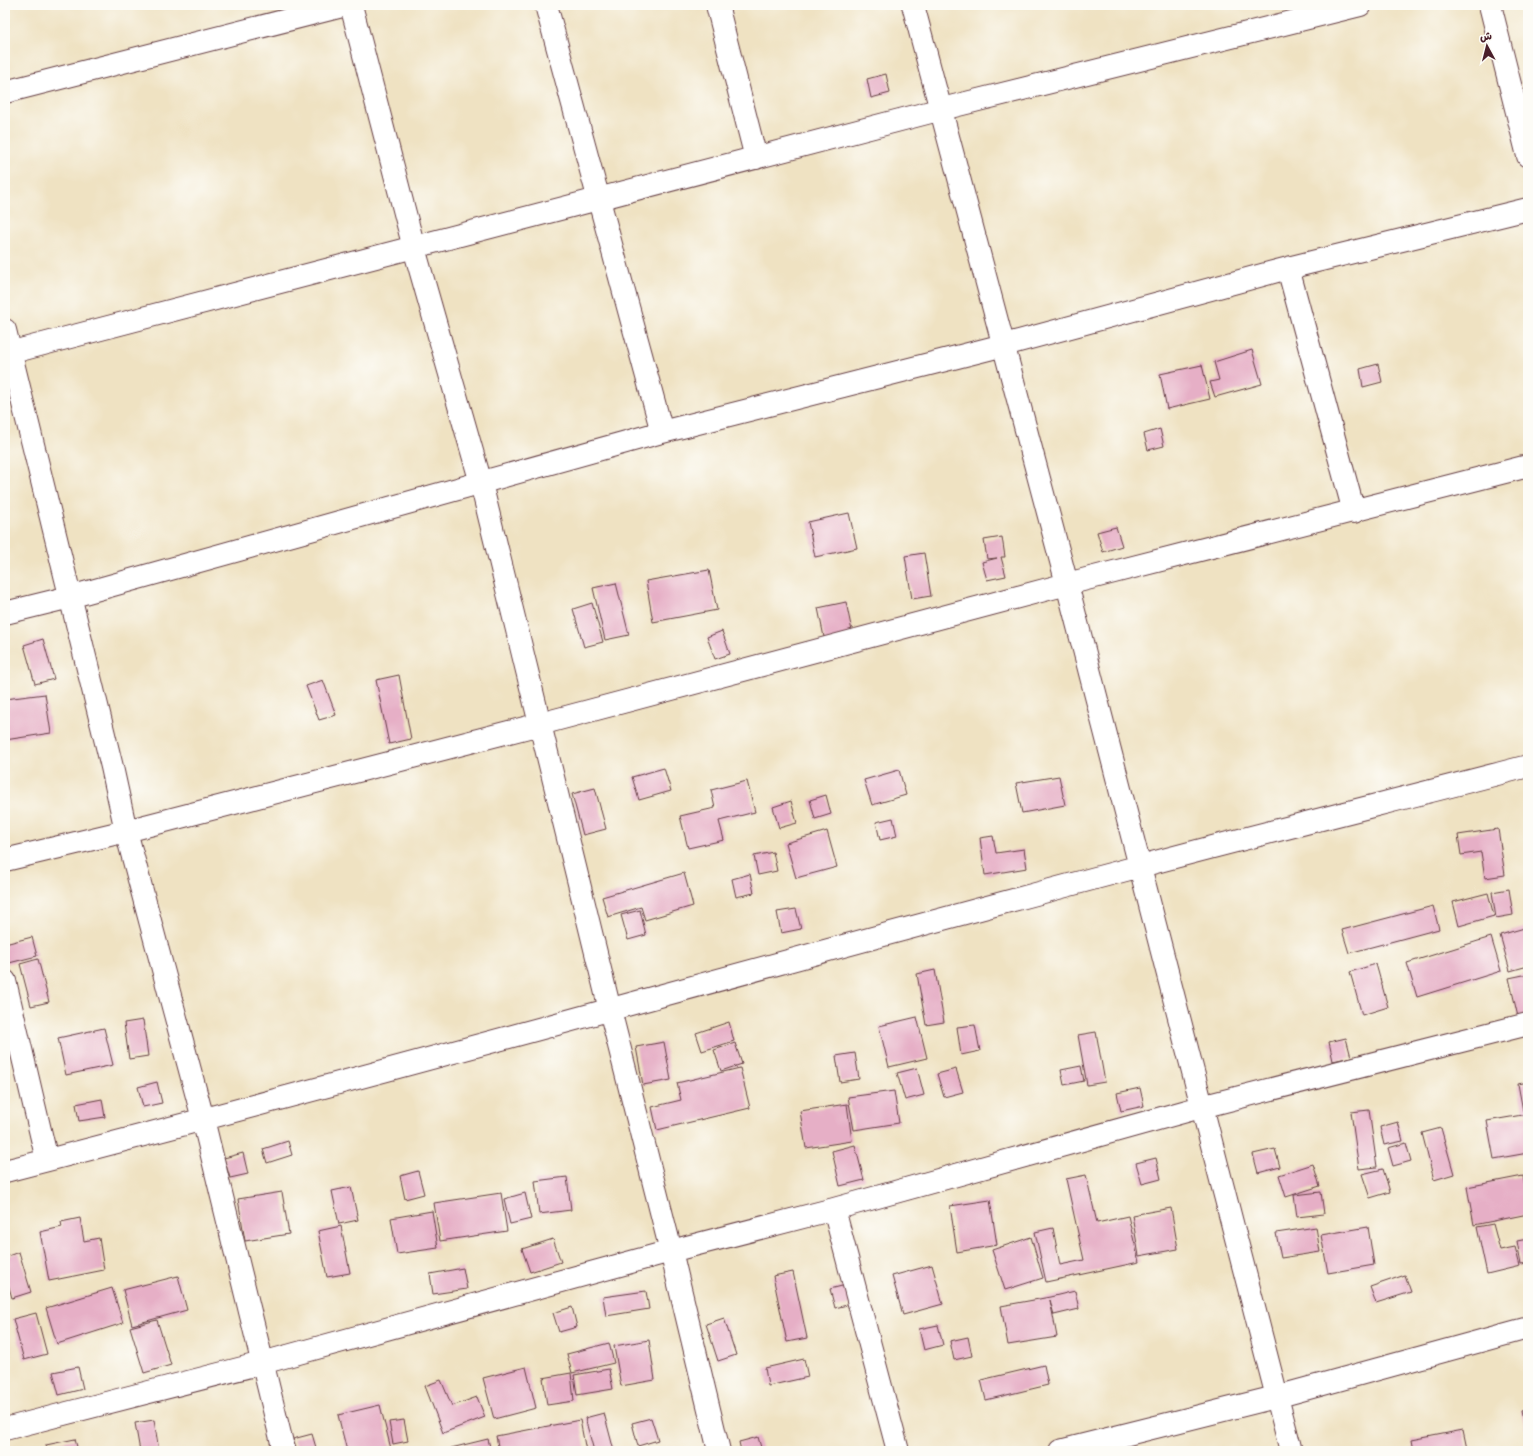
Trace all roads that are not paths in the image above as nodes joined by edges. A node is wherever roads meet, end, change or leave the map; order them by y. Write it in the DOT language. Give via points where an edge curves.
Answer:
graph roads {
  1 [pos="346,5"];
  2 [pos="352,5"];
  3 [pos="546,5"];
  4 [pos="717,5"];
  5 [pos="913,5"];
  6 [pos="1360,5"];
  7 [pos="1490,5"];
  8 [pos="5,92"];
  9 [pos="942,109"];
  10 [pos="1528,156"];
  11 [pos="756,158"];
  12 [pos="599,199"];
  13 [pos="1528,209"];
  14 [pos="414,248"];
  15 [pos="1288,268"];
  16 [pos="5,330"];
  17 [pos="1004,345"];
  18 [pos="8,353"];
  19 [pos="662,432"];
  20 [pos="1528,466"];
  21 [pos="481,483"];
  22 [pos="1354,512"];
  23 [pos="1067,584"];
  24 [pos="70,597"];
  25 [pos="5,613"];
  26 [pos="540,724"];
  27 [pos="1528,766"];
  28 [pos="126,832"];
  29 [pos="5,860"];
  30 [pos="1139,866"];
  31 [pos="5,981"];
  32 [pos="610,1010"];
  33 [pos="1528,1024"];
  34 [pos="1201,1107"];
  35 [pos="203,1119"];
  36 [pos="47,1160"];
  37 [pos="5,1171"];
  38 [pos="834,1209"];
  39 [pos="672,1251"];
  40 [pos="1528,1328"];
  41 [pos="262,1363"];
  42 [pos="1276,1396"];
  43 [pos="5,1429"];
  44 [pos="284,1451"];
  45 [pos="719,1451"];
  46 [pos="898,1451"];
  47 [pos="1060,1451"];
  48 [pos="1291,1451"];
  1 -- 8 [label="street"];
  2 -- 14 [label="street"];
  3 -- 12 [label="street"];
  4 -- 11 [label="street"];
  5 -- 9 [label="street"];
  6 -- 9 [label="street"];
  7 -- 10 [label="street"];
  9 -- 11 [label="street"];
  9 -- 17 [label="street"];
  11 -- 12 [label="street"];
  12 -- 14 [label="street"];
  12 -- 19 [label="street"];
  13 -- 15 [label="street"];
  14 -- 18 [label="street"];
  14 -- 21 [label="street"];
  15 -- 17 [label="street"];
  15 -- 22 [label="street"];
  16 -- 18 [label="street"];
  17 -- 19 [label="street"];
  17 -- 23 [label="street"];
  18 -- 24 [label="street"];
  19 -- 21 [label="street"];
  20 -- 22 [label="street"];
  21 -- 24 [label="street"];
  21 -- 26 [label="street"];
  22 -- 23 [label="street"];
  23 -- 26 [label="street"];
  23 -- 30 [label="street"];
  24 -- 25 [label="street"];
  24 -- 28 [label="street"];
  26 -- 28 [label="street"];
  26 -- 32 [label="street"];
  27 -- 30 [label="street"];
  28 -- 29 [label="street"];
  28 -- 35 [label="street"];
  30 -- 32 [label="street"];
  30 -- 34 [label="street"];
  31 -- 36 [label="street"];
  32 -- 35 [label="street"];
  32 -- 39 [label="street"];
  33 -- 34 [label="street"];
  34 -- 38 [label="street"];
  34 -- 42 [label="street"];
  35 -- 36 [label="street"];
  35 -- 41 [label="street"];
  36 -- 37 [label="street"];
  38 -- 39 [label="street"];
  38 -- 46 [label="street"];
  39 -- 41 [label="street"];
  39 -- 45 [label="street"];
  40 -- 42 [label="street"];
  41 -- 43 [label="street"];
  41 -- 44 [label="street"];
  42 -- 47 [label="street"];
  42 -- 48 [label="street"];
}
